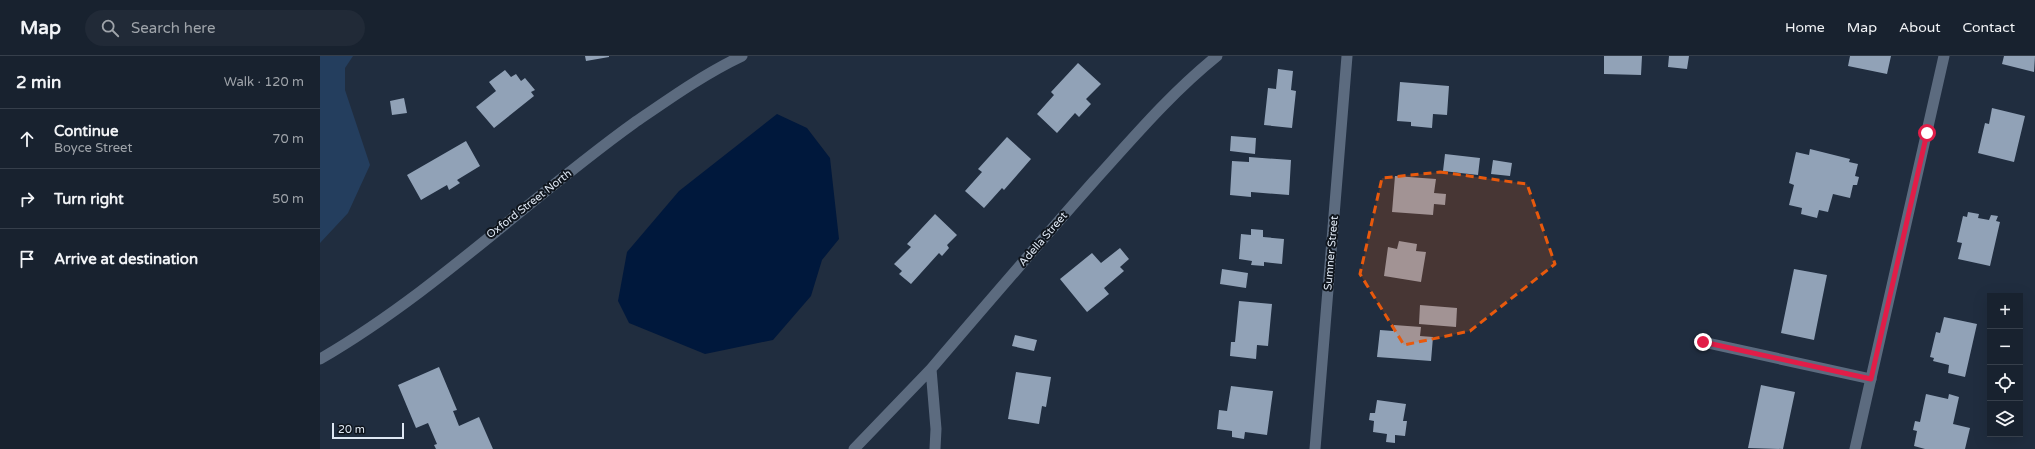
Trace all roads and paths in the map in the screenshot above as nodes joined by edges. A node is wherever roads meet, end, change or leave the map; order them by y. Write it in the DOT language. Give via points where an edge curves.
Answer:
graph roads {
  1 [pos="742,56"];
  2 [pos="1217,56"];
  3 [pos="1347,56"];
  4 [pos="1944,56"];
  5 [pos="1703,342"];
  6 [pos="320,359"];
  7 [pos="931,369"];
  8 [pos="1871,379"];
  9 [pos="854,449"];
  10 [pos="935,449"];
  11 [pos="1315,449"];
  12 [pos="1855,449"];
  1 -- 6 [label="street, Oxford Street North" via="670,98 620,133 415,296"];
  2 -- 7 [label="street, Adella Street" via="1192,76 1155,113"];
  3 -- 11 [label="street, Sumner Street"];
  4 -- 8 [label="street"];
  5 -- 8 [label="street"];
  7 -- 9 [label="street, Adella Street"];
  7 -- 10 [label="street"];
  8 -- 12 [label="street"];
}
